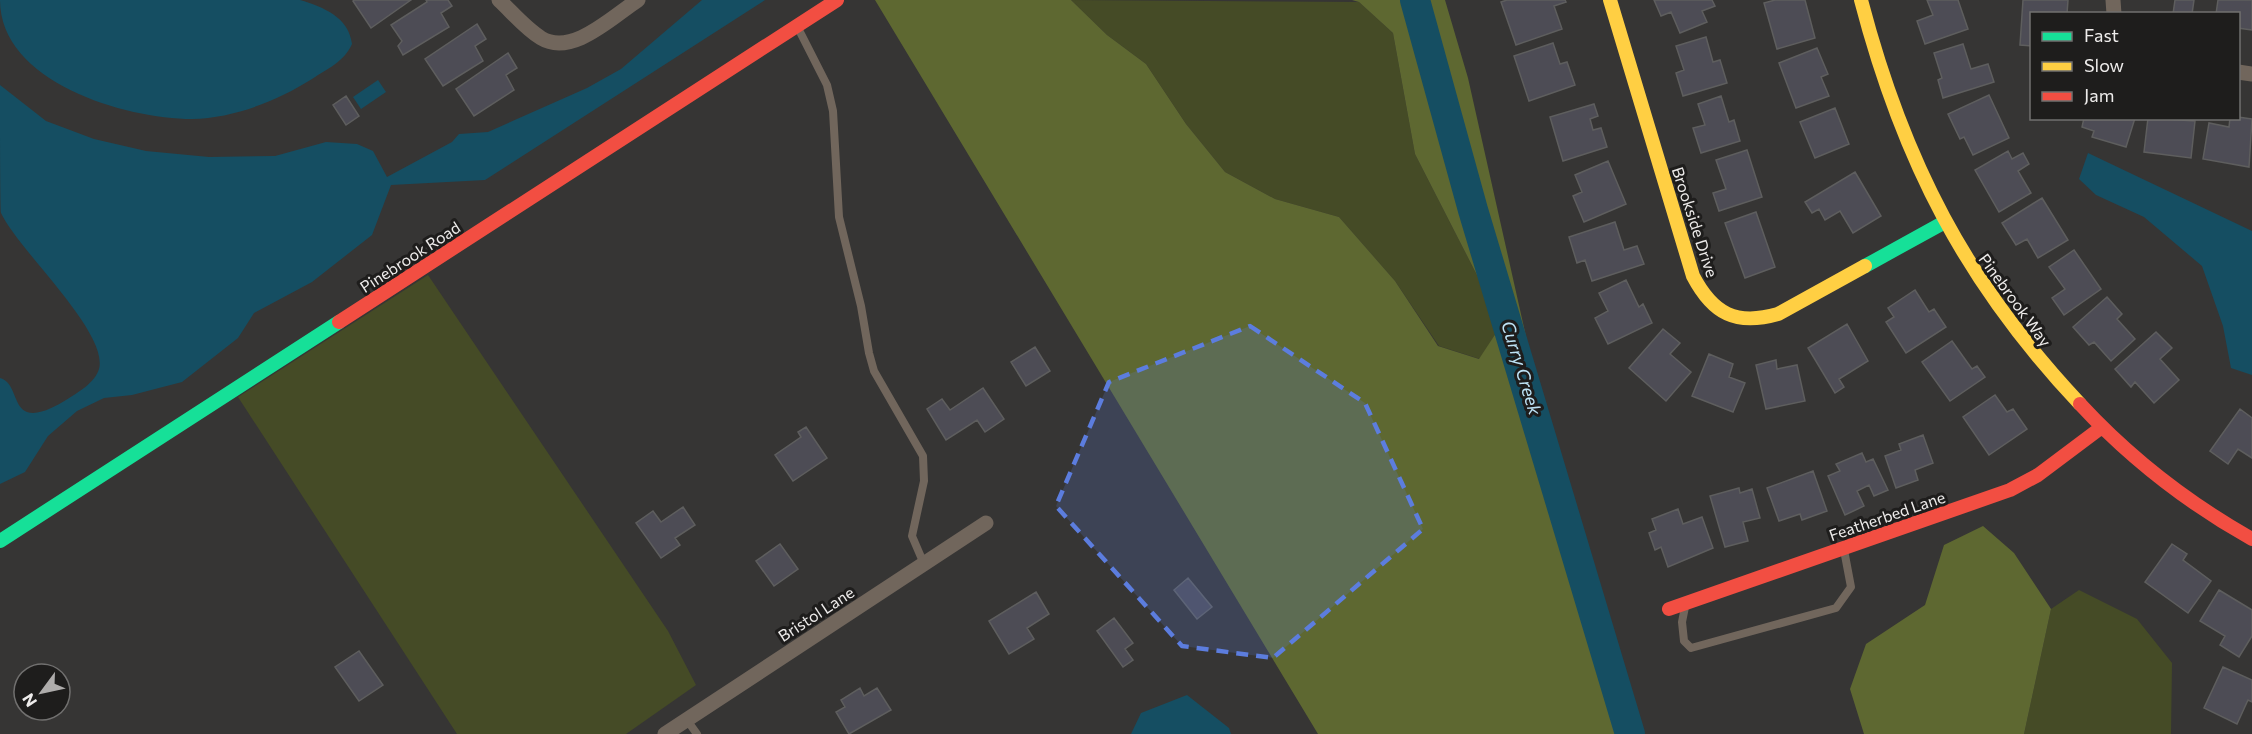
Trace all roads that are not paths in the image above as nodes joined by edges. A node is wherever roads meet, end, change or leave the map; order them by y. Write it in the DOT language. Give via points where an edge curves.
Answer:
graph roads {
  1 [pos="499,0"];
  2 [pos="638,0"];
  3 [pos="837,0"];
  4 [pos="1610,0"];
  5 [pos="1861,0"];
  6 [pos="797,26"];
  7 [pos="1943,223"];
  8 [pos="2102,427"];
  9 [pos="986,523"];
  10 [pos="2252,539"];
  11 [pos="0,541"];
  12 [pos="1844,549"];
  13 [pos="924,564"];
  14 [pos="1686,603"];
  15 [pos="1669,609"];
  16 [pos="687,720"];
  17 [pos="665,734"];
  18 [pos="697,734"];
  1 -- 2 [label="street" via="537,35 560,44 578,40"];
  3 -- 6 [label="street, Pinebrook Road"];
  4 -- 7 [label="street, Brookside Drive" via="1693,276 1707,301 1719,310 1748,321 1778,314"];
  5 -- 7 [label="street, Pinebrook Way" via="1886,92"];
  6 -- 11 [label="street, Pinebrook Road"];
  6 -- 13 [label="lane" via="827,85 833,111 837,207 868,353 874,371 923,456 924,481 912,536"];
  7 -- 8 [label="street, Pinebrook Way" via="2008,323"];
  8 -- 10 [label="street, Pinebrook Way" via="2184,496"];
  8 -- 12 [label="street, Featherbed Lane" via="2046,470 2010,490"];
  9 -- 13 [label="street, Bristol Lane"];
  12 -- 14 [label="street, Featherbed Lane"];
  12 -- 14 [label="lane" via="1851,587 1836,608 1691,648 1684,642 1682,622"];
  13 -- 16 [label="street, Bristol Lane"];
  14 -- 15 [label="street, Featherbed Lane"];
  16 -- 17 [label="street, Bristol Lane"];
  16 -- 18 [label="lane"];
}
